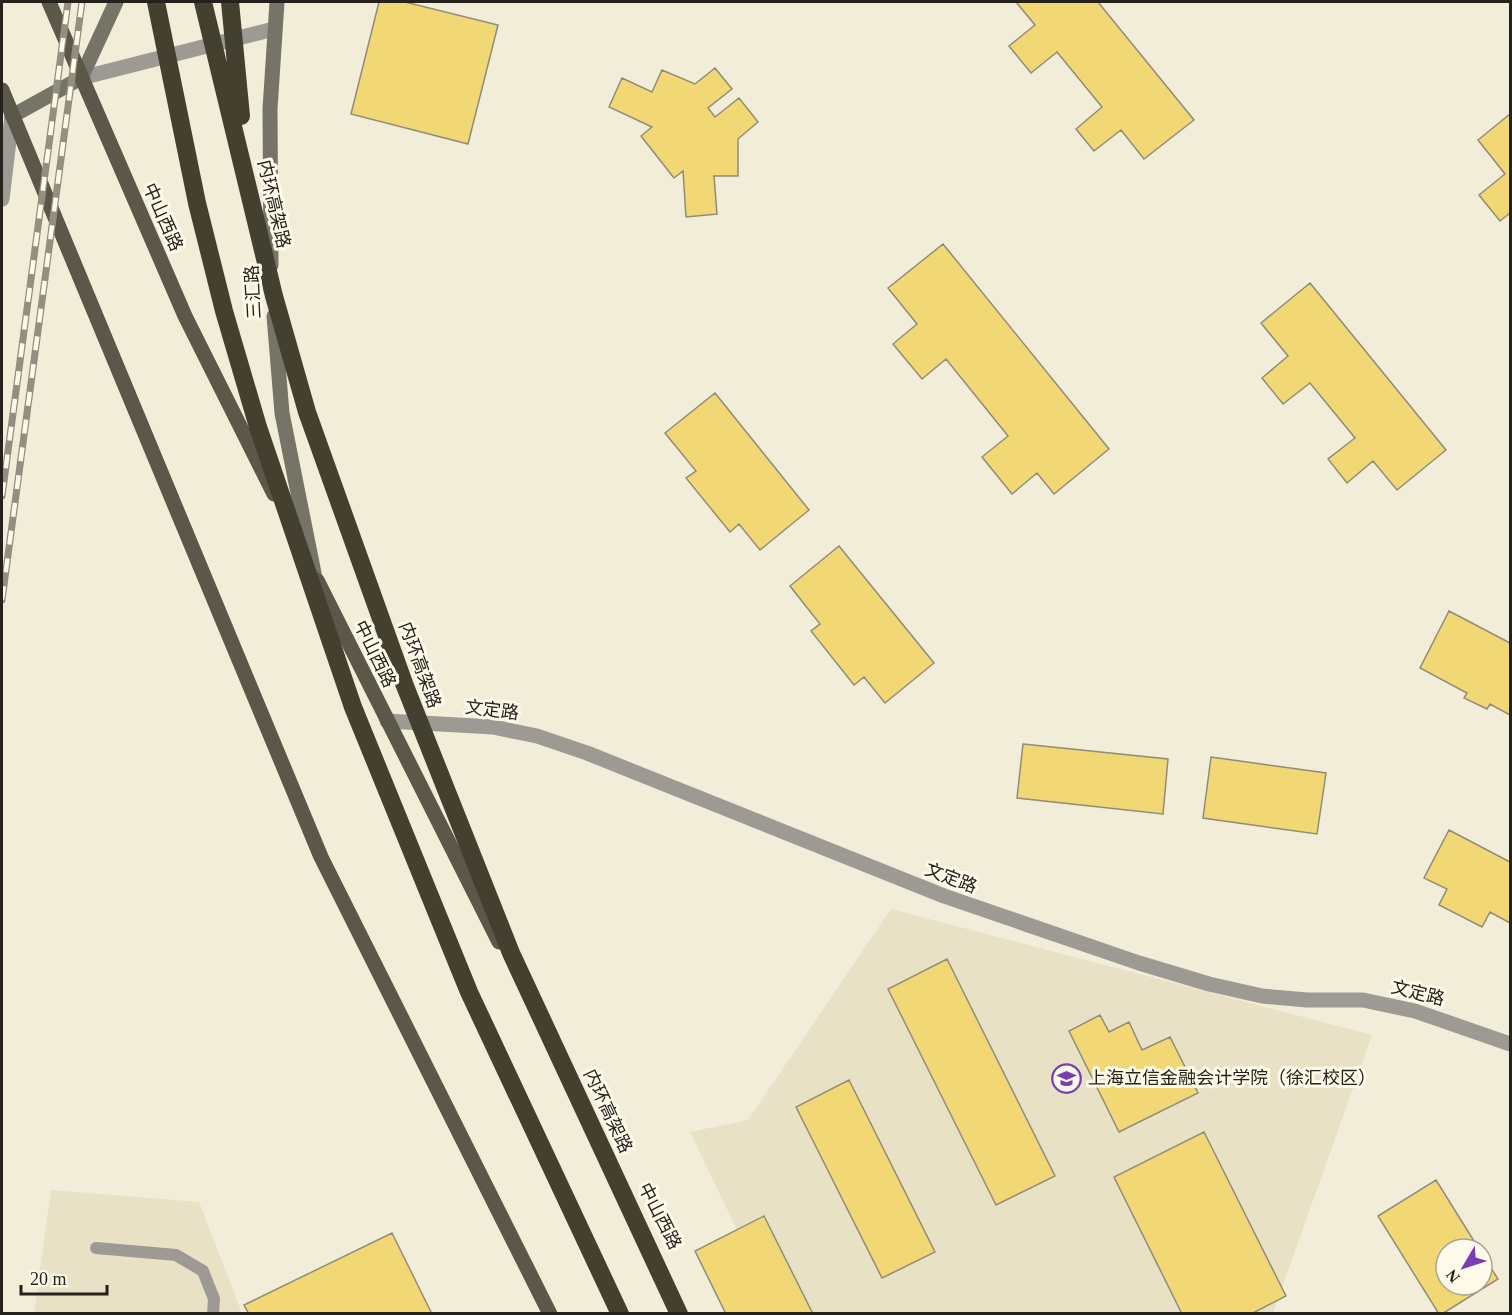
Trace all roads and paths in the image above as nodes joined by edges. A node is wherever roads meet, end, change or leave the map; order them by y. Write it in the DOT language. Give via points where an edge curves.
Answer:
graph roads {
  1 [pos="49,2"];
  2 [pos="116,2"];
  3 [pos="156,2"];
  4 [pos="203,2"];
  5 [pos="230,2"];
  6 [pos="277,2"];
  7 [pos="274,29"];
  8 [pos="81,78"];
  9 [pos="2,90"];
  10 [pos="12,116"];
  11 [pos="248,183"];
  12 [pos="2,199"];
  13 [pos="315,576"];
  14 [pos="387,721"];
  15 [pos="1510,1044"];
  16 [pos="96,1248"];
  17 [pos="213,1314"];
  18 [pos="550,1314"];
  19 [pos="620,1314"];
  20 [pos="679,1314"];
  21 [pos="687,1314"];
  1 -- 8 [label="main road, 中山西路"];
  2 -- 8 [label="street"];
  3 -- 19 [label="highway" via="197,203 224,311 258,427 353,707 469,992"];
  4 -- 11 [label="highway, 内环高架路"];
  5 -- 11 [label="highway"];
  6 -- 7 [label="street, 三汇路"];
  7 -- 8 [label="street"];
  7 -- 13 [label="street, 三汇路" via="270,109 271,282 282,413"];
  8 -- 10 [label="street"];
  8 -- 13 [label="main road, 中山西路" via="185,316"];
  9 -- 10 [label="main road"];
  10 -- 12 [label="street"];
  10 -- 18 [label="main road" via="321,857"];
  11 -- 20 [label="highway, 内环高架路" via="274,296 307,412 405,686 511,953"];
  13 -- 14 [label="main road, 中山西路"];
  14 -- 15 [label="street, 文定路" via="493,727 537,736 944,896 1139,963 1263,996 1363,1000 1415,1011"];
  14 -- 21 [label="main road, 中山西路"];
  16 -- 17 [label="lane" via="176,1255 203,1271 213,1299"];
}
